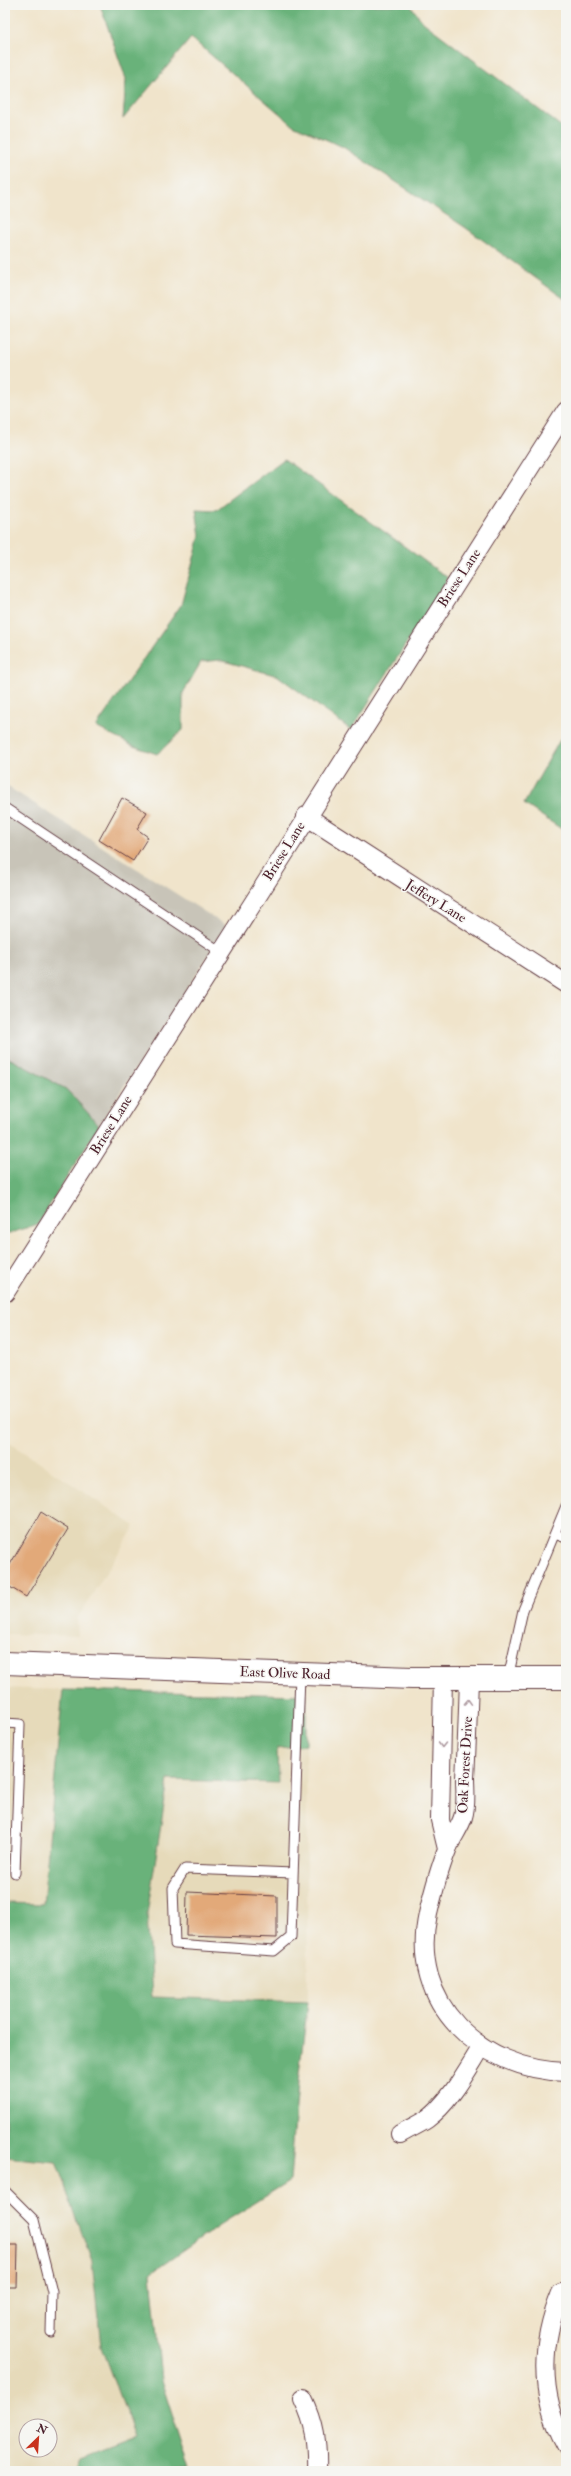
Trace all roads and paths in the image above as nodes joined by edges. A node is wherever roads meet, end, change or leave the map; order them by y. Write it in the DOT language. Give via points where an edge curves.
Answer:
graph roads {
  1 [pos="566,411"];
  2 [pos="5,808"];
  3 [pos="306,816"];
  4 [pos="221,952"];
  5 [pos="566,984"];
  6 [pos="5,1293"];
  7 [pos="566,1506"];
  8 [pos="555,1534"];
  9 [pos="566,1538"];
  10 [pos="5,1663"];
  11 [pos="300,1674"];
  12 [pos="443,1678"];
  13 [pos="469,1678"];
  14 [pos="508,1678"];
  15 [pos="566,1678"];
  16 [pos="5,1723"];
  17 [pos="447,1849"];
  18 [pos="15,1873"];
  19 [pos="293,1873"];
  20 [pos="481,2048"];
  21 [pos="566,2072"];
  22 [pos="400,2134"];
  23 [pos="5,2191"];
  24 [pos="561,2293"];
  25 [pos="51,2332"];
  26 [pos="303,2399"];
  27 [pos="566,2445"];
  28 [pos="317,2471"];
  1 -- 3 [label="street, Briese Lane"];
  2 -- 4 [label="lane"];
  3 -- 4 [label="street, Briese Lane"];
  3 -- 5 [label="street, Jeffery Lane"];
  4 -- 6 [label="street, Briese Lane"];
  7 -- 8 [label="lane"];
  8 -- 9 [label="lane"];
  8 -- 14 [label="lane" via="523,1610"];
  10 -- 11 [label="street, East Olive Road"];
  11 -- 12 [label="street, East Olive Road"];
  11 -- 19 [label="lane"];
  12 -- 13 [label="street, East Olive Road"];
  12 -- 17 [label="street, Oak Forest Drive, one-way" via="440,1820"];
  13 -- 14 [label="street, East Olive Road"];
  17 -- 13 [label="street, Oak Forest Drive, one-way" via="463,1816"];
  14 -- 15 [label="street, East Olive Road"];
  16 -- 18 [label="lane" via="20,1724"];
  17 -- 20 [label="street, Oak Forest Drive" via="428,1914 425,1936 427,1961 432,1983 449,2016 463,2033"];
  19 -- 19 [label="lane" via="291,1937 274,1951 175,1944 172,1888 185,1869"];
  20 -- 21 [label="street, Oak Forest Drive" via="522,2067 546,2072"];
  20 -- 22 [label="street" via="460,2081 427,2119"];
  23 -- 25 [label="lane" via="34,2220 52,2292"];
  24 -- 27 [label="street" via="546,2338 544,2365 546,2392 553,2418"];
  26 -- 28 [label="street" via="317,2437"];
}
